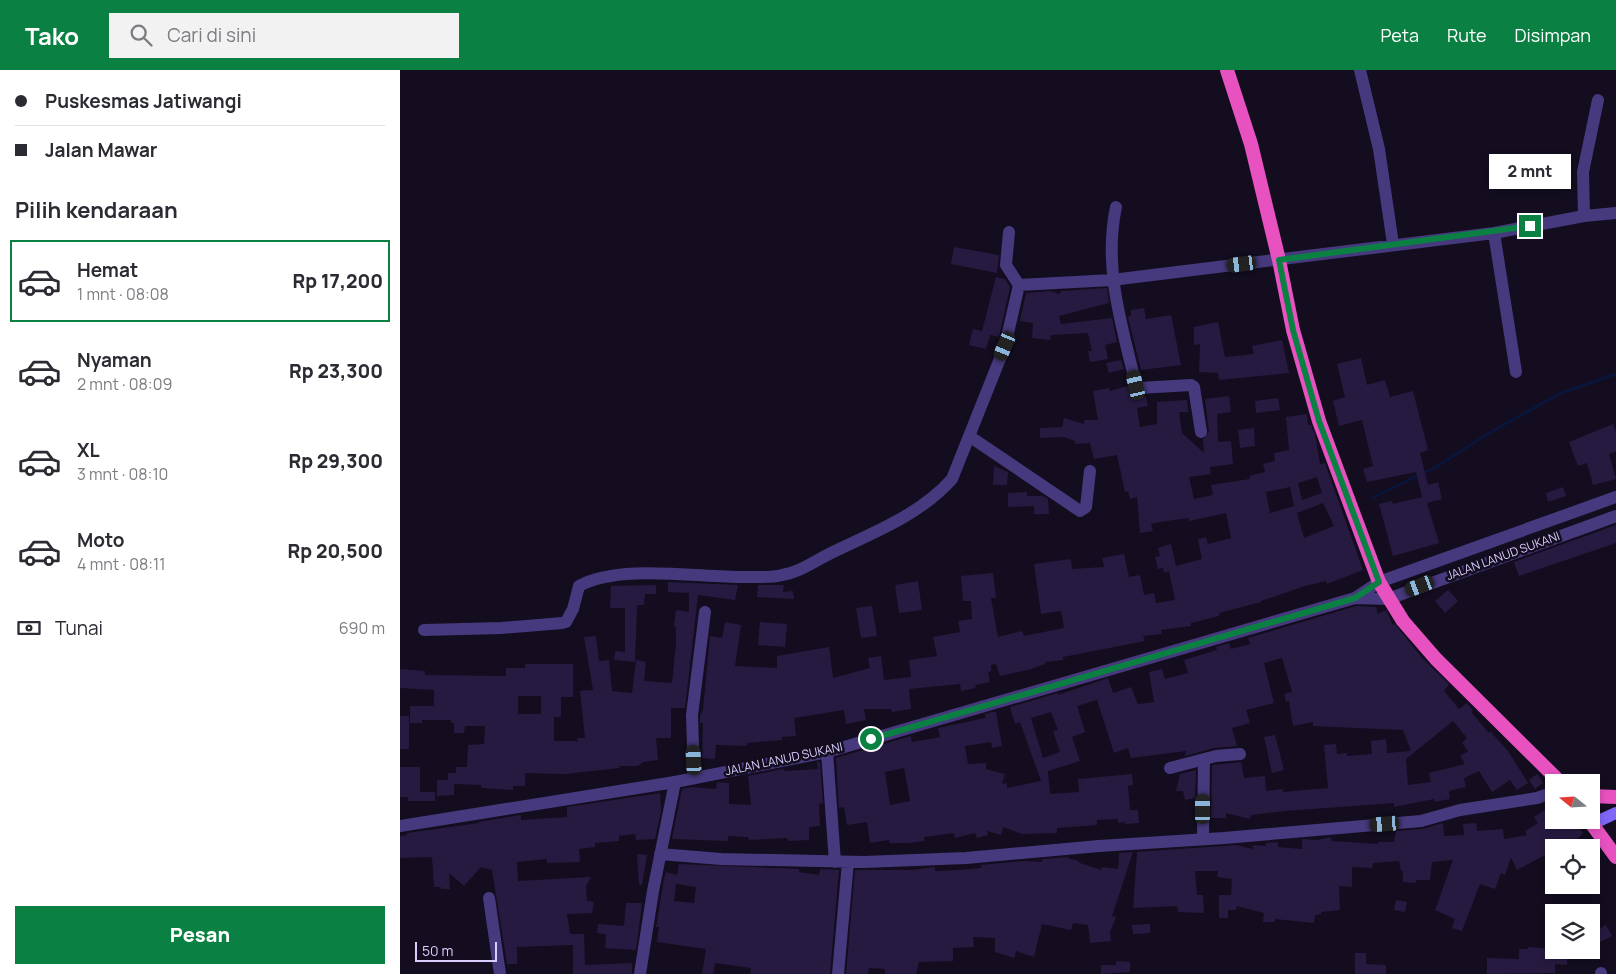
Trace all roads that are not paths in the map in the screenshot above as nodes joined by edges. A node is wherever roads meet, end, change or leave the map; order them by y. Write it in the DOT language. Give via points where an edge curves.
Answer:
graph roads {
  1 [pos="1227,70"];
  2 [pos="1360,70"];
  3 [pos="1598,100"];
  4 [pos="1116,207"];
  5 [pos="1616,213"];
  6 [pos="1584,216"];
  7 [pos="1009,232"];
  8 [pos="1494,233"];
  9 [pos="1393,244"];
  10 [pos="1279,260"];
  11 [pos="1112,280"];
  12 [pos="1019,285"];
  13 [pos="1516,372"];
  14 [pos="1201,432"];
  15 [pos="969,436"];
  16 [pos="1090,471"];
  17 [pos="1616,497"];
  18 [pos="1575,511"];
  19 [pos="1616,516"];
  20 [pos="1582,528"];
  21 [pos="1379,582"];
  22 [pos="1355,598"];
  23 [pos="1388,599"];
  24 [pos="705,612"];
  25 [pos="424,630"];
  26 [pos="827,752"];
  27 [pos="1240,754"];
  28 [pos="1204,760"];
  29 [pos="1170,768"];
  30 [pos="1552,774"];
  31 [pos="694,777"];
  32 [pos="675,782"];
  33 [pos="1545,795"];
  34 [pos="1600,796"];
  35 [pos="1616,797"];
  36 [pos="1616,814"];
  37 [pos="1600,819"];
  38 [pos="400,826"];
  39 [pos="1595,829"];
  40 [pos="1204,839"];
  41 [pos="660,854"];
  42 [pos="1616,857"];
  43 [pos="842,862"];
  44 [pos="489,898"];
  45 [pos="500,974"];
  46 [pos="640,974"];
  47 [pos="838,974"];
  1 -- 10 [label="highway" via="1251,144"];
  2 -- 9 [label="street" via="1379,149"];
  3 -- 6 [label="street" via="1583,172"];
  4 -- 11 [label="street" via="1111,230"];
  5 -- 6 [label="street"];
  6 -- 8 [label="street"];
  7 -- 12 [label="street" via="1006,265"];
  8 -- 9 [label="street"];
  8 -- 13 [label="street"];
  9 -- 10 [label="street"];
  10 -- 11 [label="street"];
  10 -- 21 [label="highway" via="1293,330 1319,421"];
  11 -- 12 [label="street"];
  11 -- 14 [label="street" via="1136,385 1139,388 1194,387"];
  12 -- 15 [label="street" via="1005,346"];
  15 -- 16 [label="street" via="1080,511 1086,506"];
  15 -- 25 [label="street" via="952,479 944,488 880,531 801,570 781,576 747,578 632,574 596,578 579,586 566,622"];
  17 -- 18 [label="street"];
  18 -- 20 [label="street"];
  18 -- 21 [label="street"];
  19 -- 20 [label="street, JALAN LANUD SUKANI"];
  20 -- 23 [label="street, JALAN LANUD SUKANI"];
  21 -- 22 [label="street"];
  21 -- 23 [label="highway"];
  22 -- 23 [label="street, JALAN LANUD SUKANI"];
  22 -- 26 [label="street, JALAN LANUD SUKANI"];
  23 -- 30 [label="highway" via="1436,660"];
  24 -- 31 [label="street" via="692,715"];
  26 -- 31 [label="street, JALAN LANUD SUKANI"];
  26 -- 43 [label="street"];
  27 -- 28 [label="street"];
  28 -- 29 [label="street"];
  28 -- 40 [label="street"];
  31 -- 32 [label="street, JALAN LANUD SUKANI"];
  32 -- 38 [label="street, JALAN LANUD SUKANI"];
  32 -- 41 [label="street"];
  33 -- 40 [label="street" via="1460,810 1420,821"];
  34 -- 35 [label="highway"];
  36 -- 37 [label="main road"];
  39 -- 42 [label="highway"];
  40 -- 43 [label="street" via="966,858"];
  41 -- 43 [label="street"];
  41 -- 46 [label="street"];
  43 -- 47 [label="street"];
  44 -- 45 [label="street"];
}
